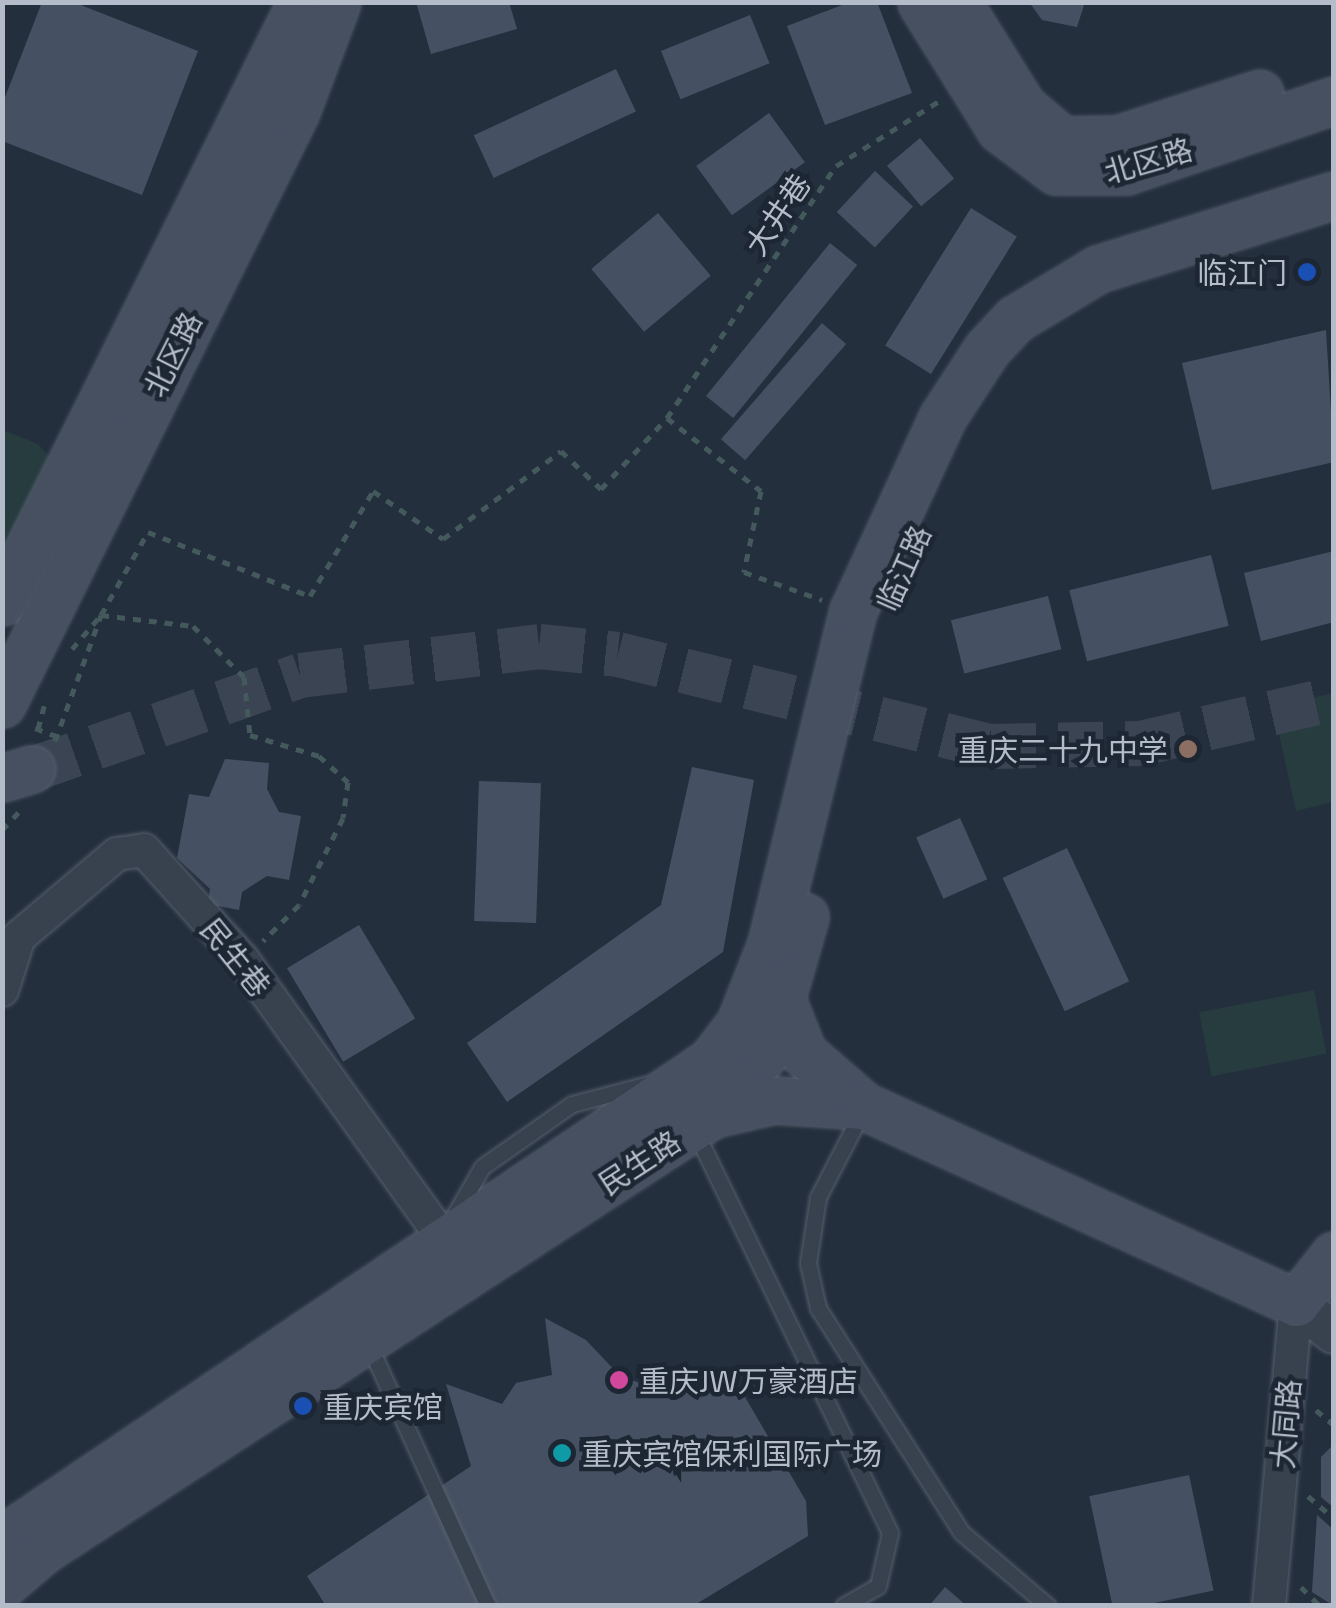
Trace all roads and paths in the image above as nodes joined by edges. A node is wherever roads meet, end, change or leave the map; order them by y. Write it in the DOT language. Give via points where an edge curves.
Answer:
graph roads {
  1 [pos="301,2"];
  2 [pos="337,2"];
  3 [pos="921,2"];
  4 [pos="958,2"];
  5 [pos="1334,69"];
  6 [pos="970,82"];
  7 [pos="1334,100"];
  8 [pos="1334,196"];
  9 [pos="1334,227"];
  10 [pos="667,418"];
  11 [pos="2,602"];
  12 [pos="853,611"];
  13 [pos="100,615"];
  14 [pos="66,658"];
  15 [pos="2,704"];
  16 [pos="29,767"];
  17 [pos="770,944"];
  18 [pos="243,960"];
  19 [pos="2,990"];
  20 [pos="782,1010"];
  21 [pos="699,1106"];
  22 [pos="864,1106"];
  23 [pos="444,1240"];
  24 [pos="1334,1256"];
  25 [pos="1296,1302"];
  26 [pos="1334,1333"];
  27 [pos="366,1339"];
  28 [pos="1310,1405"];
  29 [pos="1334,1425"];
  30 [pos="1302,1491"];
  31 [pos="1334,1519"];
  32 [pos="2,1539"];
  33 [pos="1294,1580"];
  34 [pos="2,1585"];
  35 [pos="488,1606"];
  36 [pos="843,1606"];
  37 [pos="1048,1606"];
  38 [pos="1269,1606"];
  39 [pos="1320,1606"];
  1 -- 11 [label="main road, 北区路"];
  2 -- 15 [label="main road, 北区路" via="296,111"];
  3 -- 6 [label="main road, 北区路"];
  4 -- 5 [label="main road, 北区路" via="1023,107 1062,140 1118,139"];
  6 -- 7 [label="main road, 北区路" via="1027,157 1087,176"];
  6 -- 10 [label="path, 大井巷" via="836,166"];
  8 -- 12 [label="main road, 临江路" via="1098,269 1014,319 942,418"];
  9 -- 20 [label="main road, 临江路" via="1110,296 1066,317 1007,368 962,439 880,620 832,776"];
  10 -- 12 [label="path" via="761,491 744,572"];
  10 -- 13 [label="path, 大井巷" via="601,489 561,450 443,539 373,492 310,596 148,532"];
  12 -- 17 [label="main road, 临江路"];
  13 -- 14 [label="path"];
  13 -- 16 [label="path"];
  13 -- 18 [label="path" via="193,626 244,677 250,735 318,756 348,782 343,818 299,905"];
  17 -- 20 [label="main road"];
  17 -- 21 [label="main road, 民生路"];
  18 -- 19 [label="street, 民生巷" via="144,850 117,854 19,936"];
  18 -- 23 [label="street, 民生巷"];
  20 -- 21 [label="main road, 临江路" via="766,1052"];
  20 -- 22 [label="main road" via="803,1054"];
  21 -- 22 [label="main road, 民生路" via="774,1100"];
  21 -- 23 [label="main road, 民生路"];
  21 -- 27 [label="main road, 民生路"];
  21 -- 36 [label="lane" via="890,1533 878,1586"];
  22 -- 25 [label="main road, 民生路"];
  22 -- 37 [label="lane" via="818,1198 808,1263 818,1308 961,1532"];
  23 -- 32 [label="main road, 民生路"];
  24 -- 25 [label="main road"];
  25 -- 26 [label="street, 民生路"];
  25 -- 38 [label="street, 大同路"];
  27 -- 34 [label="main road, 民生路"];
  27 -- 35 [label="lane"];
  28 -- 29 [label="path"];
  30 -- 31 [label="path"];
  33 -- 39 [label="path"];
}
